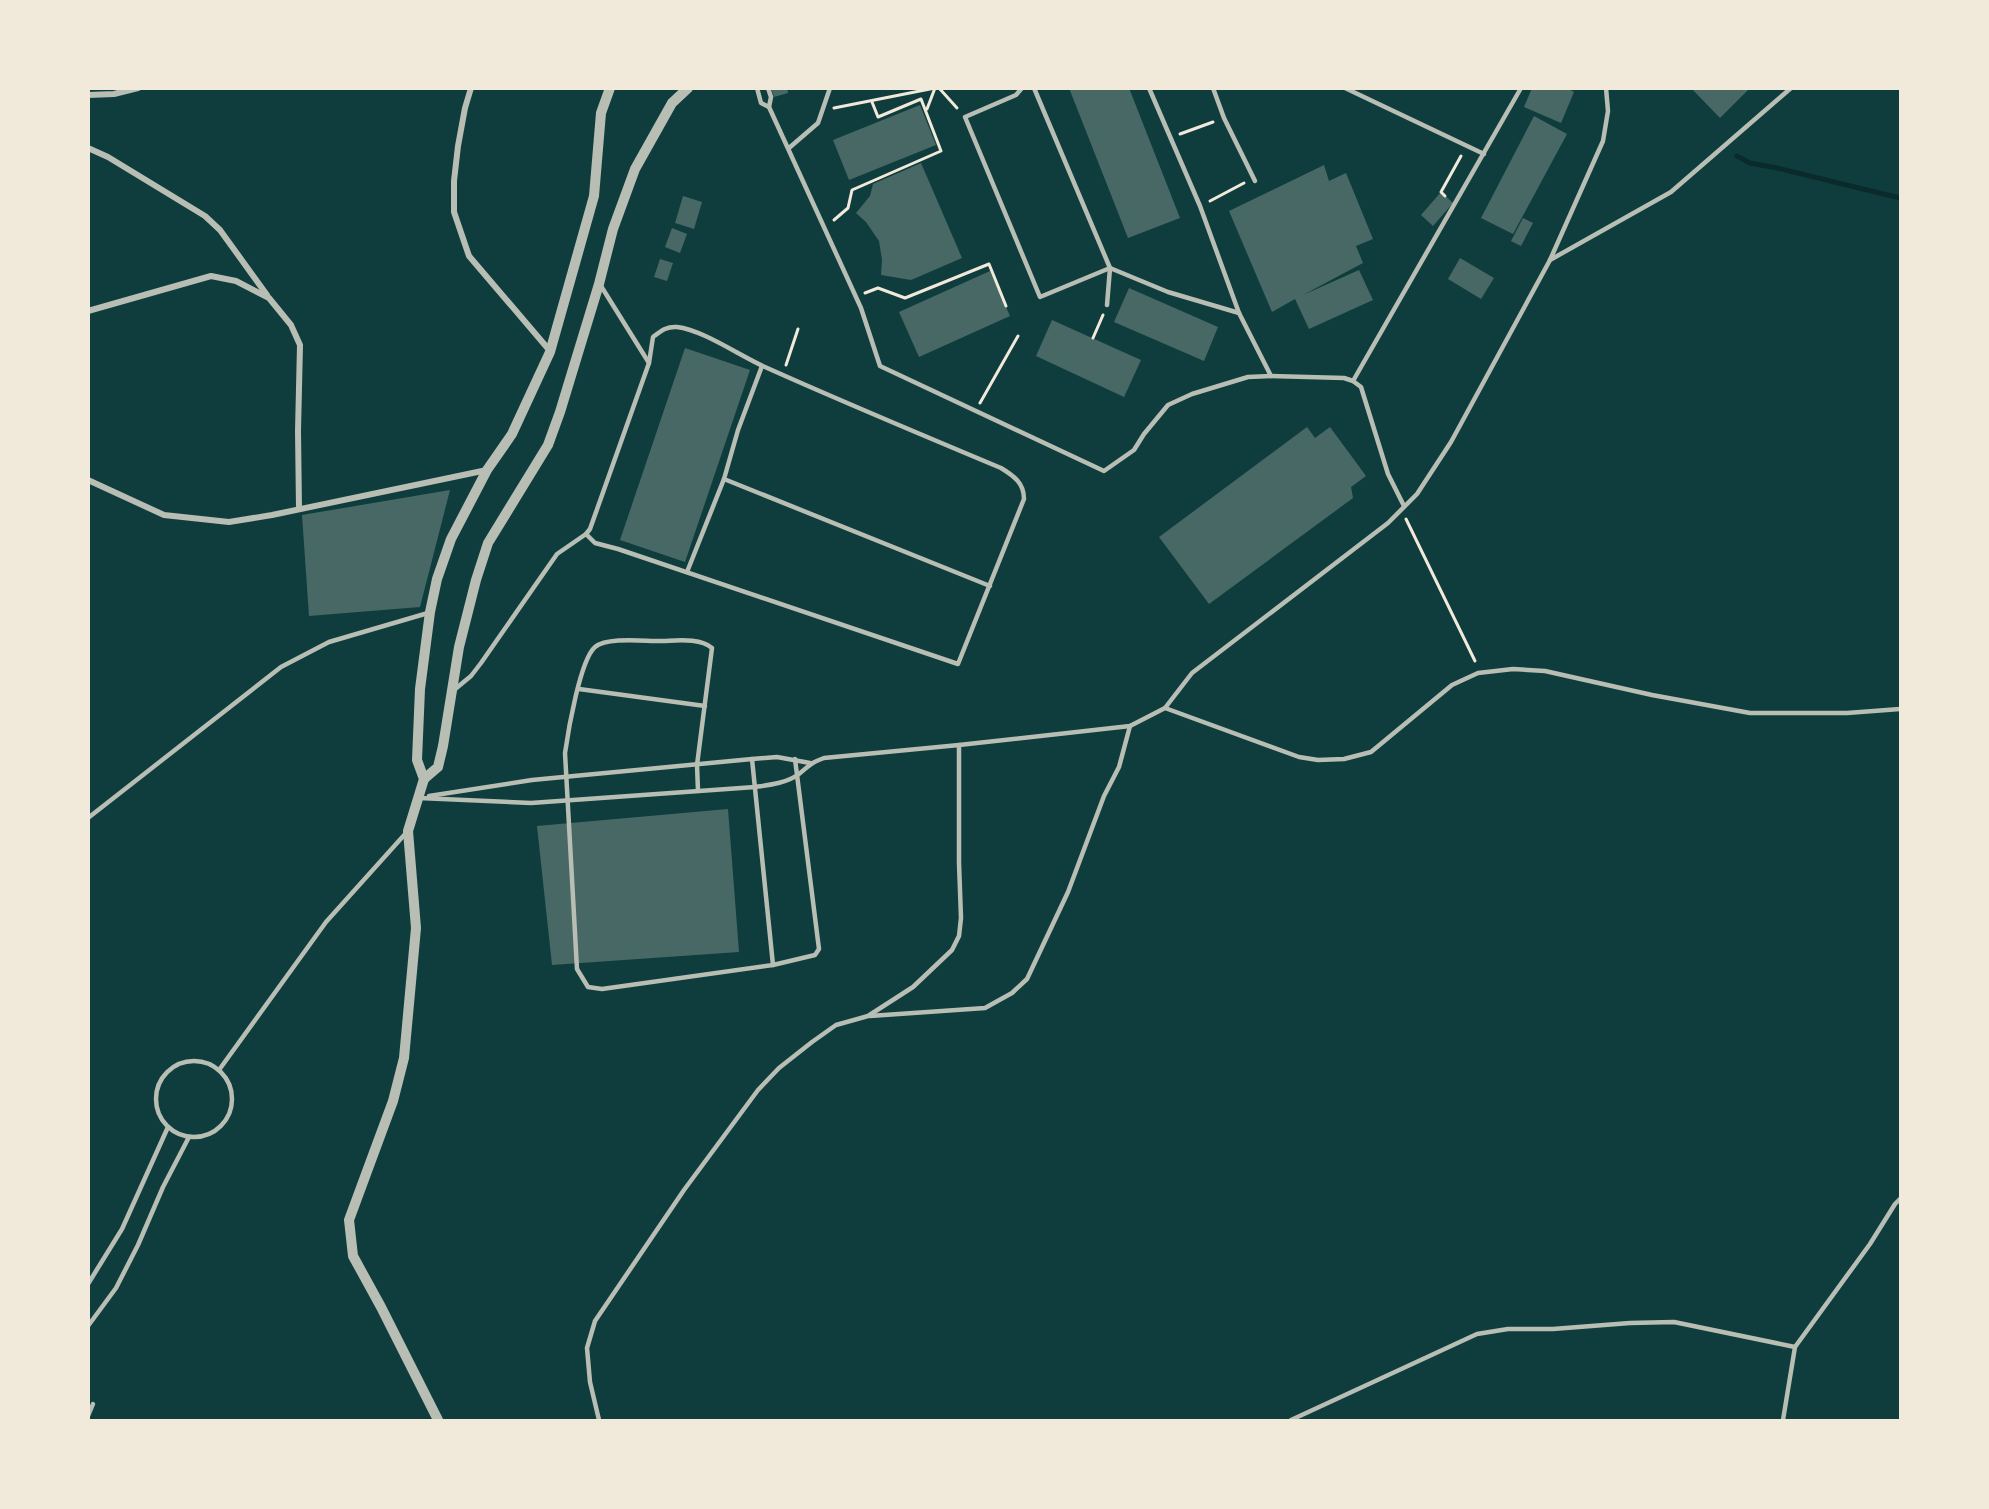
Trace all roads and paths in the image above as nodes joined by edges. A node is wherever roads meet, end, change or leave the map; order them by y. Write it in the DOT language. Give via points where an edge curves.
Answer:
graph roads {
  1 [pos="138,88"];
  2 [pos="471,88"];
  3 [pos="610,88"];
  4 [pos="688,88"];
  5 [pos="757,88"];
  6 [pos="768,88"];
  7 [pos="830,88"];
  8 [pos="936,88"];
  9 [pos="1022,88"];
  10 [pos="1034,88"];
  11 [pos="1149,88"];
  12 [pos="1213,88"];
  13 [pos="1345,88"];
  14 [pos="1521,88"];
  15 [pos="1606,88"];
  16 [pos="1791,88"];
  17 [pos="920,90"];
  18 [pos="88,95"];
  19 [pos="872,102"];
  20 [pos="824,106"];
  21 [pos="769,107"];
  22 [pos="926,110"];
  23 [pos="964,117"];
  24 [pos="1224,118"];
  25 [pos="1170,137"];
  26 [pos="1466,146"];
  27 [pos="88,148"];
  28 [pos="789,148"];
  29 [pos="1484,154"];
  30 [pos="1254,179"];
  31 [pos="1455,203"];
  32 [pos="1200,206"];
  33 [pos="825,227"];
  34 [pos="1550,260"];
  35 [pos="1110,268"];
  36 [pos="599,284"];
  37 [pos="878,288"];
  38 [pos="269,298"];
  39 [pos="1107,305"];
  40 [pos="1006,306"];
  41 [pos="88,311"];
  42 [pos="1239,313"];
  43 [pos="798,329"];
  44 [pos="1018,336"];
  45 [pos="1093,338"];
  46 [pos="550,352"];
  47 [pos="649,363"];
  48 [pos="762,366"];
  49 [pos="783,375"];
  50 [pos="1271,376"];
  51 [pos="1353,381"];
  52 [pos="988,387"];
  53 [pos="487,470"];
  54 [pos="724,479"];
  55 [pos="88,480"];
  56 [pos="1403,507"];
  57 [pos="299,509"];
  58 [pos="586,534"];
  59 [pos="687,572"];
  60 [pos="990,586"];
  61 [pos="430,612"];
  62 [pos="1480,673"];
  63 [pos="579,689"];
  64 [pos="452,691"];
  65 [pos="705,706"];
  66 [pos="1165,708"];
  67 [pos="1900,709"];
  68 [pos="1130,726"];
  69 [pos="959,745"];
  70 [pos="752,759"];
  71 [pos="795,759"];
  72 [pos="810,763"];
  73 [pos="697,765"];
  74 [pos="798,775"];
  75 [pos="566,778"];
  76 [pos="424,779"];
  77 [pos="755,787"];
  78 [pos="698,791"];
  79 [pos="419,798"];
  80 [pos="568,801"];
  81 [pos="88,818"];
  82 [pos="408,831"];
  83 [pos="773,966"];
  84 [pos="868,1017"];
  85 [pos="219,1070"];
  86 [pos="168,1127"];
  87 [pos="189,1137"];
  88 [pos="1900,1199"];
  89 [pos="88,1284"];
  90 [pos="88,1326"];
  91 [pos="1795,1347"];
  92 [pos="93,1404"];
  93 [pos="88,1416"];
  94 [pos="438,1420"];
  95 [pos="599,1420"];
  96 [pos="1291,1420"];
  97 [pos="1783,1420"];
  1 -- 18 [label="street"];
  2 -- 46 [label="street" via="458,146 454,212 470,256"];
  3 -- 46 [label="street" via="601,113 594,196"];
  4 -- 36 [label="street" via="672,103 635,169"];
  5 -- 21 [label="lane" via="761,103"];
  6 -- 21 [label="lane"];
  7 -- 20 [label="lane"];
  8 -- 17 [label="path"];
  8 -- 22 [label="path"];
  8 -- 23 [label="path"];
  9 -- 23 [label="lane" via="1016,95"];
  10 -- 35 [label="lane"];
  11 -- 25 [label="lane"];
  12 -- 24 [label="lane"];
  13 -- 26 [label="lane"];
  14 -- 29 [label="lane"];
  15 -- 34 [label="lane" via="1608,111 1603,141"];
  16 -- 34 [label="lane" via="1671,192"];
  17 -- 19 [label="path"];
  19 -- 20 [label="path" via="836,109"];
  19 -- 22 [label="path" via="878,117 921,99"];
  20 -- 28 [label="lane" via="818,123"];
  21 -- 28 [label="lane"];
  22 -- 33 [label="path" via="941,151 852,190 848,208"];
  23 -- 35 [label="lane" via="1040,297"];
  24 -- 25 [label="path"];
  24 -- 30 [label="lane"];
  25 -- 32 [label="lane"];
  26 -- 29 [label="lane"];
  26 -- 31 [label="path" via="1441,192"];
  27 -- 38 [label="street" via="205,216 220,230"];
  28 -- 33 [label="lane"];
  29 -- 31 [label="lane"];
  30 -- 32 [label="path"];
  31 -- 51 [label="lane"];
  32 -- 42 [label="lane"];
  33 -- 50 [label="lane" via="861,308 880,366 1104,471 1134,450 1168,405 1223,383"];
  34 -- 56 [label="lane" via="1451,442"];
  35 -- 39 [label="lane"];
  35 -- 42 [label="lane" via="1168,292"];
  36 -- 47 [label="lane"];
  36 -- 64 [label="street" via="548,445 488,543 459,647"];
  37 -- 40 [label="path" via="905,298 989,264"];
  38 -- 41 [label="street" via="236,281 211,276"];
  38 -- 57 [label="street" via="291,324 300,345"];
  39 -- 45 [label="path"];
  42 -- 50 [label="lane"];
  43 -- 49 [label="path"];
  44 -- 52 [label="path"];
  46 -- 53 [label="street" via="512,434"];
  47 -- 48 [label="lane" via="653,337 666,327 679,327"];
  47 -- 58 [label="lane"];
  48 -- 49 [label="lane"];
  48 -- 54 [label="lane"];
  49 -- 60 [label="lane" via="1001,468 1022,485 1024,499"];
  50 -- 51 [label="lane"];
  51 -- 56 [label="lane" via="1361,387 1388,474"];
  53 -- 57 [label="street"];
  53 -- 61 [label="street" via="451,540"];
  54 -- 59 [label="lane"];
  54 -- 60 [label="lane"];
  55 -- 57 [label="street" via="165,515 197,520 229,522"];
  56 -- 62 [label="path"];
  56 -- 66 [label="lane" via="1388,523 1192,674"];
  58 -- 59 [label="lane" via="595,543"];
  58 -- 64 [label="lane" via="557,554 476,669"];
  59 -- 60 [label="lane" via="958,664"];
  61 -- 76 [label="street" via="420,689 417,760"];
  61 -- 81 [label="lane" via="329,642 281,667"];
  62 -- 66 [label="lane" via="1452,686 1371,752 1344,759 1299,757"];
  62 -- 67 [label="lane" via="1545,671 1652,696 1750,713"];
  63 -- 65 [label="lane"];
  63 -- 65 [label="lane" via="584,666 594,648 603,644 691,641 710,646 713,652"];
  63 -- 75 [label="lane" via="568,731"];
  64 -- 76 [label="street" via="438,767"];
  65 -- 73 [label="lane"];
  66 -- 68 [label="lane"];
  68 -- 69 [label="lane"];
  68 -- 84 [label="lane" via="1119,767 1027,979 985,1008"];
  69 -- 72 [label="lane" via="824,758"];
  69 -- 84 [label="lane" via="959,936 952,950 913,987"];
  70 -- 71 [label="lane"];
  70 -- 73 [label="lane"];
  70 -- 77 [label="lane"];
  71 -- 72 [label="lane"];
  71 -- 74 [label="lane"];
  72 -- 74 [label="lane"];
  73 -- 75 [label="lane"];
  73 -- 78 [label="lane"];
  74 -- 77 [label="lane"];
  74 -- 83 [label="lane" via="819,949 814,955"];
  75 -- 79 [label="lane"];
  75 -- 80 [label="lane"];
  76 -- 79 [label="street"];
  77 -- 78 [label="lane"];
  77 -- 83 [label="lane"];
  78 -- 80 [label="lane"];
  79 -- 80 [label="lane"];
  79 -- 82 [label="street"];
  80 -- 83 [label="lane" via="577,969 588,987 602,989"];
  82 -- 85 [label="lane" via="326,922"];
  82 -- 94 [label="street" via="416,928 404,1058 393,1101 352,1209 349,1234 353,1256"];
  84 -- 95 [label="lane" via="836,1025 758,1089 595,1321 587,1348"];
  85 -- 86 [label="lane" via="195,1061 182,1063 166,1074 157,1091 156,1104"];
  85 -- 87 [label="lane" via="228,1081 231,1108 216,1131"];
  86 -- 87 [label="lane"];
  86 -- 89 [label="lane" via="122,1229"];
  87 -- 90 [label="lane" via="116,1288"];
  88 -- 91 [label="lane"];
  91 -- 96 [label="lane" via="1674,1322 1508,1329 1477,1334"];
  91 -- 97 [label="lane"];
  92 -- 93 [label="lane"];
}
